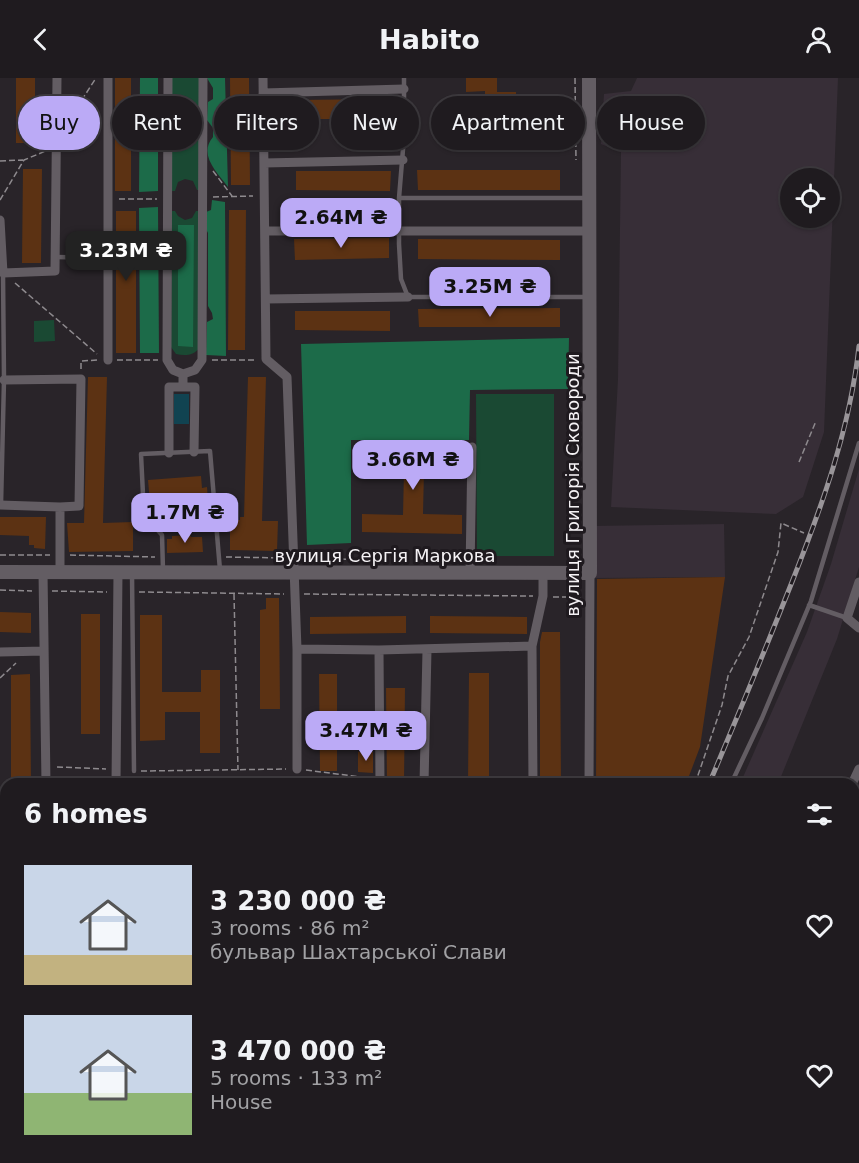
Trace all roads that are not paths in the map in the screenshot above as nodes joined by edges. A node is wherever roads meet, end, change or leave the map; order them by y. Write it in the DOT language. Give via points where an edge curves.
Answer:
graph roads {
  1 [pos="57,78"];
  2 [pos="108,78"];
  3 [pos="168,78"];
  4 [pos="203,78"];
  5 [pos="263,78"];
  6 [pos="404,78"];
  7 [pos="589,78"];
  8 [pos="404,88"];
  9 [pos="263,93"];
  10 [pos="403,160"];
  11 [pos="264,162"];
  12 [pos="399,198"];
  13 [pos="589,198"];
  14 [pos="0,220"];
  15 [pos="265,231"];
  16 [pos="399,231"];
  17 [pos="590,231"];
  18 [pos="55,257"];
  19 [pos="108,258"];
  20 [pos="3,273"];
  21 [pos="590,296"];
  22 [pos="408,297"];
  23 [pos="266,299"];
  24 [pos="106,360"];
  25 [pos="183,374"];
  26 [pos="4,380"];
  27 [pos="183,387"];
  28 [pos="859,443"];
  29 [pos="472,447"];
  30 [pos="194,452"];
  31 [pos="169,453"];
  32 [pos="0,505"];
  33 [pos="60,507"];
  34 [pos="216,519"];
  35 [pos="153,525"];
  36 [pos="0,572"];
  37 [pos="43,572"];
  38 [pos="60,572"];
  39 [pos="118,572"];
  40 [pos="132,572"];
  41 [pos="163,573"];
  42 [pos="220,573"];
  43 [pos="295,573"];
  44 [pos="470,573"];
  45 [pos="590,573"];
  46 [pos="543,574"];
  47 [pos="859,582"];
  48 [pos="809,605"];
  49 [pos="847,618"];
  50 [pos="859,628"];
  51 [pos="532,646"];
  52 [pos="297,649"];
  53 [pos="379,650"];
  54 [pos="428,650"];
  55 [pos="44,651"];
  56 [pos="0,652"];
  57 [pos="297,769"];
  58 [pos="134,771"];
  59 [pos="46,778"];
  60 [pos="116,778"];
  61 [pos="380,778"];
  62 [pos="424,778"];
  63 [pos="533,778"];
  64 [pos="589,778"];
  65 [pos="734,778"];
  1 -- 18 [label="street"];
  2 -- 19 [label="street"];
  3 -- 25 [label="street" via="167,360 172,370"];
  4 -- 25 [label="street" via="202,360 195,370"];
  5 -- 9 [label="street"];
  6 -- 8 [label="lane"];
  7 -- 13 [label="street, вулиця Григорія Сковороди"];
  8 -- 9 [label="street"];
  8 -- 10 [label="lane"];
  9 -- 11 [label="street"];
  10 -- 11 [label="street"];
  10 -- 12 [label="lane"];
  11 -- 15 [label="street"];
  12 -- 13 [label="lane"];
  12 -- 16 [label="lane"];
  13 -- 17 [label="street, вулиця Григорія Сковороди"];
  14 -- 20 [label="street"];
  15 -- 16 [label="street"];
  15 -- 23 [label="street"];
  16 -- 17 [label="street"];
  16 -- 22 [label="lane" via="401,279"];
  17 -- 21 [label="street, вулиця Григорія Сковороди"];
  18 -- 19 [label="lane"];
  18 -- 20 [label="street" via="55,271"];
  19 -- 24 [label="street"];
  20 -- 26 [label="lane"];
  21 -- 22 [label="lane"];
  21 -- 45 [label="street, вулиця Григорія Сковороди"];
  22 -- 23 [label="street"];
  23 -- 43 [label="street" via="266,359 287,377"];
  25 -- 27 [label="street"];
  26 -- 32 [label="lane"];
  26 -- 33 [label="street" via="81,379 78,506"];
  27 -- 30 [label="street" via="195,387"];
  27 -- 31 [label="street" via="169,387"];
  28 -- 48 [label="lane"];
  29 -- 44 [label="street"];
  30 -- 31 [label="lane"];
  30 -- 34 [label="lane" via="210,451"];
  31 -- 35 [label="lane" via="141,454 144,514"];
  32 -- 33 [label="street"];
  33 -- 38 [label="street"];
  34 -- 35 [label="lane"];
  34 -- 42 [label="lane"];
  35 -- 41 [label="lane" via="162,535"];
  36 -- 37 [label="street, вулиця Сергія Маркова"];
  37 -- 38 [label="street, вулиця Сергія Маркова"];
  37 -- 55 [label="street"];
  38 -- 39 [label="street, вулиця Сергія Маркова"];
  39 -- 40 [label="street, вулиця Сергія Маркова"];
  39 -- 60 [label="street"];
  40 -- 41 [label="street, вулиця Сергія Маркова"];
  40 -- 58 [label="lane"];
  41 -- 42 [label="street, вулиця Сергія Маркова"];
  42 -- 43 [label="street, вулиця Сергія Маркова"];
  43 -- 44 [label="street, вулиця Сергія Маркова"];
  43 -- 52 [label="street"];
  44 -- 46 [label="street, вулиця Сергія Маркова"];
  45 -- 46 [label="street, вулиця Сергія Маркова"];
  45 -- 64 [label="street, вулиця Григорія Сковороди"];
  46 -- 51 [label="street" via="543,597"];
  47 -- 49 [label="street"];
  48 -- 49 [label="lane"];
  48 -- 65 [label="lane"];
  49 -- 50 [label="street"];
  51 -- 54 [label="street"];
  51 -- 63 [label="street"];
  52 -- 53 [label="street"];
  52 -- 57 [label="street"];
  53 -- 54 [label="street"];
  53 -- 61 [label="street"];
  54 -- 62 [label="street"];
  55 -- 56 [label="street"];
  55 -- 59 [label="street"];
}
